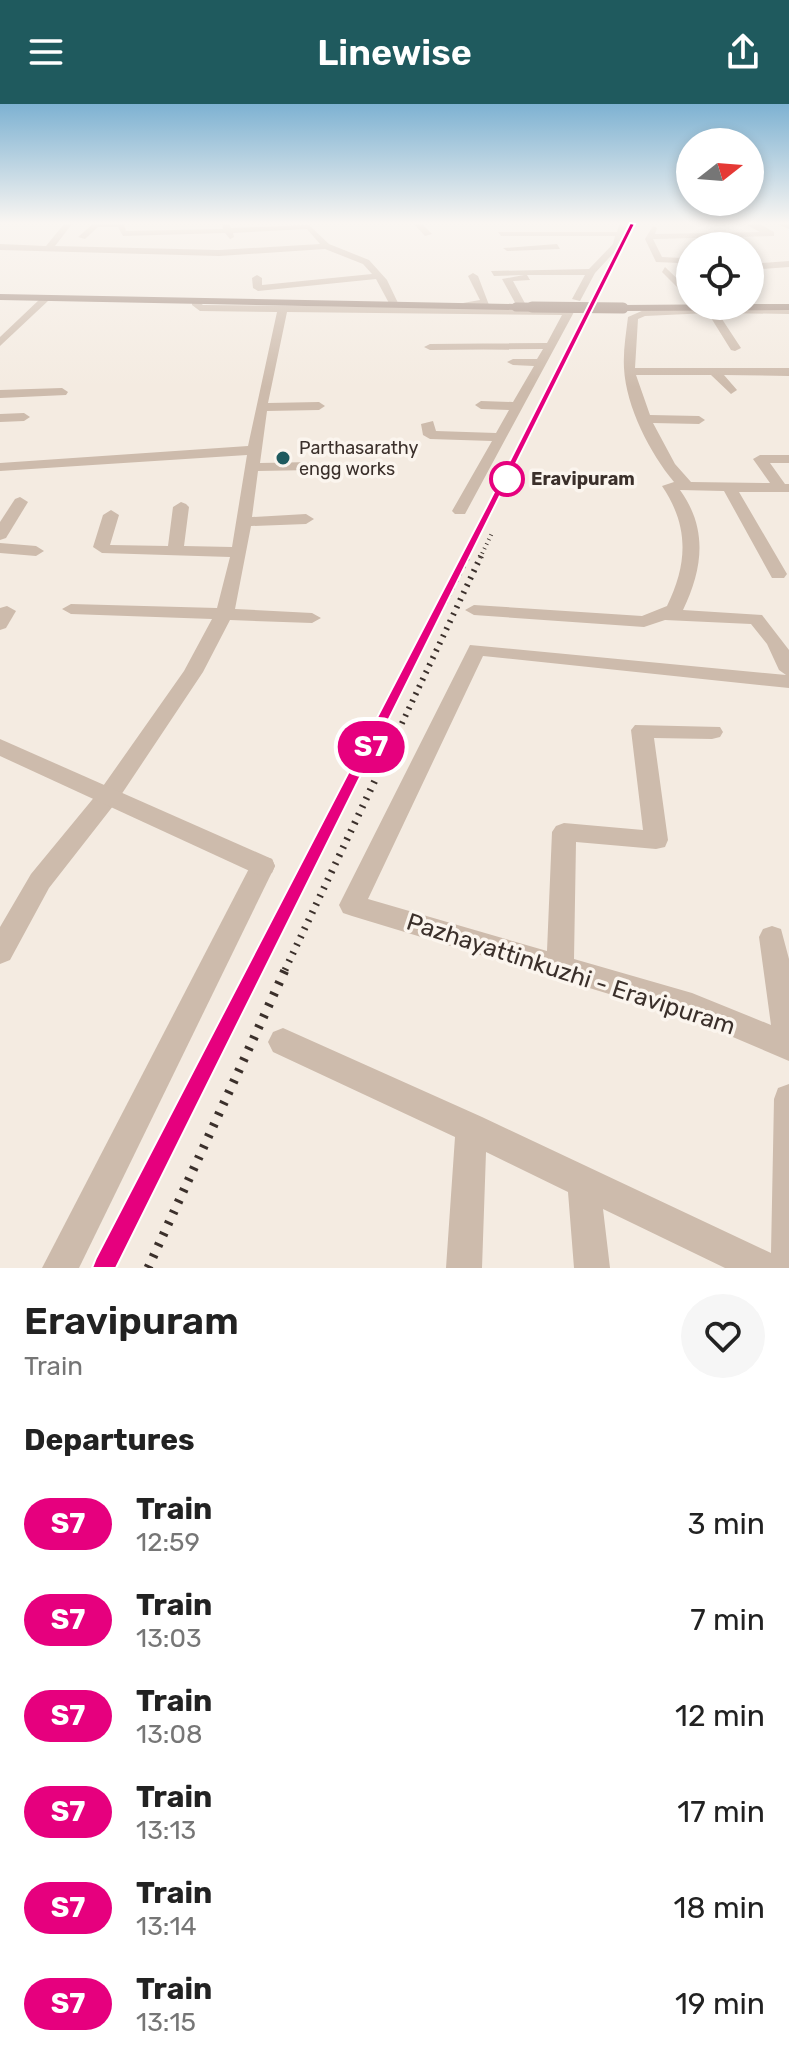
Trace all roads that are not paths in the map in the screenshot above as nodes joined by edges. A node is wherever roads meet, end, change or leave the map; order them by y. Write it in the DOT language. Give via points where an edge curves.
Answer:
graph roads {
  1 [pos="257,278"];
  2 [pos="355,278"];
  3 [pos="379,278"];
  4 [pos="474,278"];
  5 [pos="588,278"];
  6 [pos="541,281"];
  7 [pos="0,297"];
  8 [pos="577,299"];
  9 [pos="44,300"];
  10 [pos="195,303"];
  11 [pos="676,303"];
  12 [pos="393,304"];
  13 [pos="764,306"];
  14 [pos="764,306"];
  15 [pos="789,308"];
  16 [pos="764,309"];
  17 [pos="282,310"];
  18 [pos="524,311"];
  19 [pos="676,312"];
  20 [pos="718,320"];
  21 [pos="0,343"];
  22 [pos="551,346"];
  23 [pos="430,347"];
  24 [pos="735,348"];
  25 [pos="676,355"];
  26 [pos="513,362"];
  27 [pos="541,363"];
  28 [pos="630,371"];
  29 [pos="681,371"];
  30 [pos="714,371"];
  31 [pos="784,372"];
  32 [pos="789,384"];
  33 [pos="731,390"];
  34 [pos="62,392"];
  35 [pos="0,394"];
  36 [pos="481,405"];
  37 [pos="319,406"];
  38 [pos="517,406"];
  39 [pos="261,407"];
  40 [pos="24,417"];
  41 [pos="0,418"];
  42 [pos="644,419"];
  43 [pos="699,420"];
  44 [pos="428,424"];
  45 [pos="501,437"];
  46 [pos="254,458"];
  47 [pos="789,459"];
  48 [pos="312,466"];
  49 [pos="0,467"];
  50 [pos="688,487"];
  51 [pos="729,487"];
  52 [pos="785,488"];
  53 [pos="20,502"];
  54 [pos="181,507"];
  55 [pos="460,511"];
  56 [pos="111,515"];
  57 [pos="306,519"];
  58 [pos="243,522"];
  59 [pos="0,535"];
  60 [pos="0,548"];
  61 [pos="36,551"];
  62 [pos="175,552"];
  63 [pos="239,552"];
  64 [pos="778,574"];
  65 [pos="71,609"];
  66 [pos="474,610"];
  67 [pos="225,612"];
  68 [pos="663,614"];
  69 [pos="312,618"];
  70 [pos="765,632"];
  71 [pos="789,636"];
  72 [pos="789,670"];
  73 [pos="789,682"];
  74 [pos="712,732"];
  75 [pos="0,747"];
  76 [pos="109,795"];
  77 [pos="772,937"];
  78 [pos="0,952"];
  79 [pos="560,967"];
  80 [pos="785,997"];
  81 [pos="283,1042"];
  82 [pos="789,1046"];
  83 [pos="789,1099"];
  84 [pos="471,1128"];
  85 [pos="584,1183"];
  86 [pos="60,1268"];
  87 [pos="464,1268"];
  88 [pos="592,1268"];
  89 [pos="763,1268"];
  90 [pos="788,1268"];
  1 -- 2 [label="street" via="258,288"];
  3 -- 12 [label="street"];
  4 -- 12 [label="street" via="486,303"];
  5 -- 8 [label="street"];
  6 -- 18 [label="street" via="507,279"];
  7 -- 9 [label="main road"];
  9 -- 10 [label="main road"];
  9 -- 21 [label="street"];
  10 -- 12 [label="main road"];
  10 -- 17 [label="street" via="200,308"];
  11 -- 12 [label="main road, bridge" via="623,308"];
  13 -- 15 [label="main road"];
  14 -- 15 [label="street"];
  15 -- 16 [label="street"];
  17 -- 18 [label="street"];
  17 -- 39 [label="street"];
  18 -- 22 [label="street" via="569,312"];
  19 -- 28 [label="street" via="633,317"];
  20 -- 24 [label="street"];
  22 -- 23 [label="street"];
  22 -- 27 [label="street"];
  25 -- 29 [label="street"];
  26 -- 27 [label="street"];
  27 -- 38 [label="street"];
  28 -- 29 [label="street"];
  28 -- 42 [label="street"];
  29 -- 30 [label="street"];
  30 -- 31 [label="street"];
  30 -- 33 [label="street"];
  31 -- 32 [label="street"];
  34 -- 35 [label="street"];
  36 -- 38 [label="street"];
  37 -- 39 [label="street"];
  38 -- 45 [label="street"];
  39 -- 46 [label="street"];
  40 -- 41 [label="street"];
  42 -- 43 [label="street"];
  42 -- 50 [label="street" via="677,478"];
  44 -- 45 [label="street" via="430,435 466,429"];
  45 -- 55 [label="street"];
  46 -- 48 [label="street"];
  46 -- 49 [label="street"];
  46 -- 58 [label="street"];
  47 -- 52 [label="street" via="760,459"];
  50 -- 51 [label="street"];
  50 -- 68 [label="street" via="669,486 680,500 695,548 680,599"];
  51 -- 52 [label="street"];
  51 -- 64 [label="street"];
  53 -- 59 [label="street"];
  54 -- 62 [label="street"];
  56 -- 62 [label="street" via="101,547"];
  57 -- 58 [label="street"];
  58 -- 63 [label="street"];
  60 -- 61 [label="street"];
  62 -- 63 [label="street"];
  63 -- 67 [label="street"];
  65 -- 67 [label="street"];
  66 -- 68 [label="street" via="644,622"];
  67 -- 69 [label="street"];
  67 -- 76 [label="street" via="193,672"];
  68 -- 70 [label="street" via="756,619"];
  70 -- 71 [label="street"];
  70 -- 72 [label="street"];
  73 -- 79 [label="street, Pazhayattinkuzhi - Eravipuram" via="477,649 352,905"];
  74 -- 79 [label="street" via="642,730 656,840 564,832"];
  75 -- 76 [label="street"];
  76 -- 78 [label="street" via="40,881"];
  76 -- 86 [label="street" via="263,866"];
  77 -- 80 [label="street"];
  79 -- 82 [label="street, Pazhayattinkuzhi - Eravipuram" via="692,1006"];
  80 -- 82 [label="street"];
  81 -- 84 [label="street"];
  83 -- 90 [label="street"];
  84 -- 85 [label="street"];
  84 -- 87 [label="street"];
  85 -- 88 [label="street"];
  85 -- 89 [label="street"];
}
